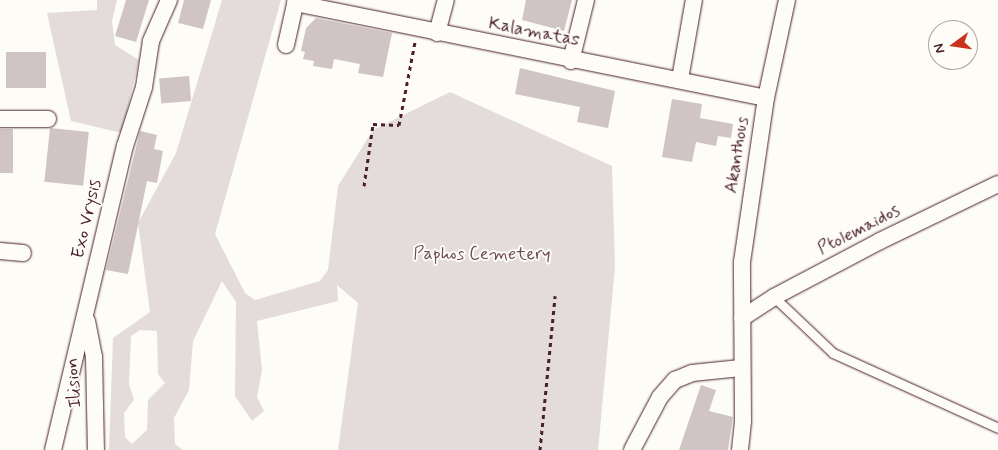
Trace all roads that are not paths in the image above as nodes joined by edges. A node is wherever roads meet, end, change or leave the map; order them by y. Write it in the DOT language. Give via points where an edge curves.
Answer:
graph roads {
  1 [pos="169,0"];
  2 [pos="446,0"];
  3 [pos="586,0"];
  4 [pos="694,0"];
  5 [pos="787,0"];
  6 [pos="295,2"];
  7 [pos="437,33"];
  8 [pos="286,45"];
  9 [pos="572,61"];
  10 [pos="680,79"];
  11 [pos="766,98"];
  12 [pos="0,118"];
  13 [pos="48,119"];
  14 [pos="998,184"];
  15 [pos="0,251"];
  16 [pos="23,253"];
  17 [pos="774,297"];
  18 [pos="86,314"];
  19 [pos="742,318"];
  20 [pos="741,368"];
  21 [pos="998,428"];
  22 [pos="53,450"];
  23 [pos="96,450"];
  24 [pos="632,450"];
  25 [pos="740,450"];
  1 -- 18 [label="street, Exo Vrysis" via="151,40 144,87 125,146"];
  2 -- 7 [label="street"];
  3 -- 9 [label="street"];
  4 -- 10 [label="street"];
  5 -- 11 [label="street, Akanthous"];
  6 -- 7 [label="street, Kalamatas"];
  6 -- 8 [label="street, Kalamatas"];
  7 -- 9 [label="street, Kalamatas"];
  9 -- 10 [label="street, Kalamatas"];
  10 -- 11 [label="street, Kalamatas"];
  11 -- 19 [label="street, Akanthous" via="742,262"];
  12 -- 13 [label="street"];
  14 -- 17 [label="street, Ptolemaidos"];
  15 -- 16 [label="street"];
  17 -- 19 [label="street, Ptolemaidos"];
  17 -- 21 [label="lane" via="833,353"];
  18 -- 22 [label="street, Exo Vrysis"];
  18 -- 23 [label="street, Ilision" via="94,357"];
  19 -- 20 [label="street, Akanthous"];
  20 -- 24 [label="street" via="692,373 675,380 660,397"];
  20 -- 25 [label="street, Akanthous" via="743,420"];
}
